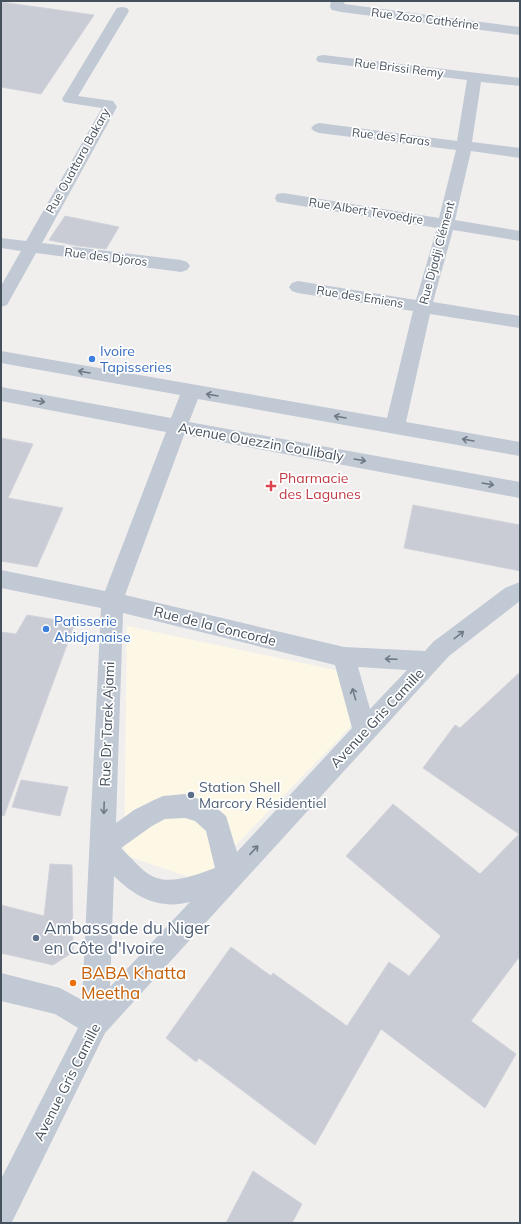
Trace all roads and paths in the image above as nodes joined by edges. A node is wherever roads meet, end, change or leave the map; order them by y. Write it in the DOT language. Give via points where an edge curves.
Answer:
graph roads {
  1 [pos="338,1"];
  2 [pos="122,11"];
  3 [pos="520,31"];
  4 [pos="323,59"];
  5 [pos="475,77"];
  6 [pos="520,82"];
  7 [pos="319,128"];
  8 [pos="464,147"];
  9 [pos="520,153"];
  10 [pos="283,198"];
  11 [pos="446,224"];
  12 [pos="520,236"];
  13 [pos="1,243"];
  14 [pos="31,247"];
  15 [pos="181,266"];
  16 [pos="298,287"];
  17 [pos="1,301"];
  18 [pos="422,307"];
  19 [pos="520,322"];
  20 [pos="1,357"];
  21 [pos="190,391"];
  22 [pos="1,394"];
  23 [pos="178,426"];
  24 [pos="395,427"];
  25 [pos="520,449"];
  26 [pos="520,490"];
  27 [pos="1,579"];
  28 [pos="520,591"];
  29 [pos="112,601"];
  30 [pos="344,657"];
  31 [pos="430,661"];
  32 [pos="365,732"];
  33 [pos="102,847"];
  34 [pos="230,876"];
  35 [pos="1,987"];
  36 [pos="95,1023"];
  37 [pos="1,1211"];
  1 -- 3 [label="street, Rue Zozo Cathérine" via="337,7 341,8"];
  2 -- 14 [label="street, Rue Ouattara Bakary" via="69,99 108,104 110,107"];
  4 -- 5 [label="street, Rue Brissi Remy"];
  5 -- 6 [label="street, Rue Brissi Remy"];
  5 -- 8 [label="street, Rue Djadji Clément"];
  7 -- 8 [label="street, Rue des Faras"];
  8 -- 9 [label="street, Rue des Faras"];
  8 -- 11 [label="street, Rue Djadji Clément"];
  10 -- 11 [label="street, Rue Albert Tevoedjre"];
  11 -- 12 [label="street, Rue Albert Tevoedjre"];
  11 -- 18 [label="street, Rue Djadji Clément"];
  13 -- 14 [label="street, Rue des Djoros"];
  14 -- 15 [label="street, Rue des Djoros"];
  14 -- 17 [label="street, Rue Ouattara Bakary"];
  16 -- 18 [label="street, Rue des Emiens"];
  18 -- 19 [label="street, Rue des Emiens"];
  18 -- 24 [label="street, Rue Djadji Clément"];
  21 -- 20 [label="street, one-way"];
  21 -- 23 [label="street, Rue Dr Tarek Ajami"];
  24 -- 21 [label="street, one-way"];
  22 -- 23 [label="street, Avenue Ouezzin Coulibaly, one-way"];
  23 -- 26 [label="street, Avenue Ouezzin Coulibaly, one-way"];
  23 -- 29 [label="street, Rue Dr Tarek Ajami"];
  25 -- 24 [label="street, one-way"];
  27 -- 29 [label="street, Rue de la Concorde"];
  31 -- 28 [label="street, Avenue Gris Camille, one-way" via="447,644"];
  29 -- 30 [label="street, Rue de la Concorde"];
  29 -- 33 [label="street, Rue Dr Tarek Ajami, one-way"];
  31 -- 30 [label="street, Rue de la Concorde, one-way"];
  32 -- 30 [label="street, one-way"];
  31 -- 32 [label="street, Avenue Gris Camille"];
  34 -- 32 [label="street, Avenue Gris Camille, one-way"];
  33 -- 34 [label="street" via="143,885 158,892 174,893"];
  33 -- 34 [label="street" via="143,818 163,808 185,806 203,812 217,824"];
  33 -- 36 [label="street, Rue Dr Tarek Ajami"];
  34 -- 36 [label="street, Avenue Gris Camille"];
  35 -- 36 [label="street" via="60,1002"];
  36 -- 37 [label="street, Avenue Gris Camille"];
}
